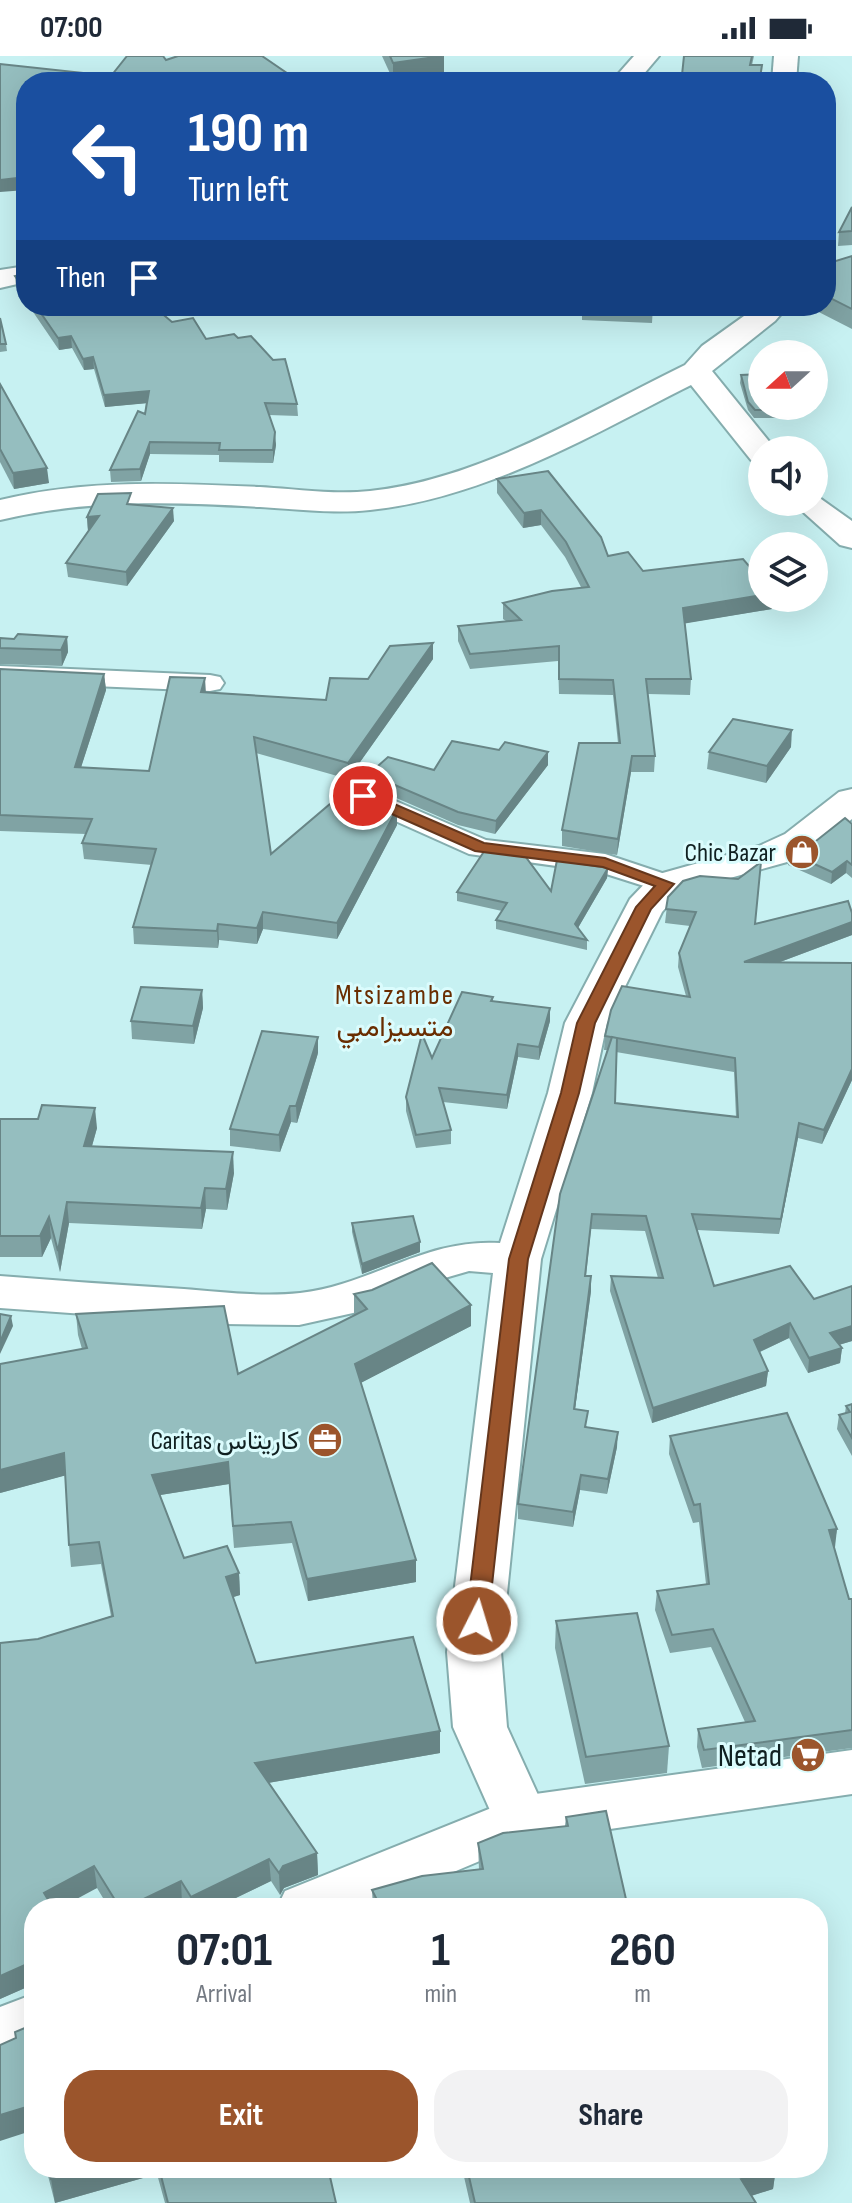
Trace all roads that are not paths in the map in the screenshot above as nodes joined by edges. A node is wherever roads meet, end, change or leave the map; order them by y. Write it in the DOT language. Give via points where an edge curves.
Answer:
graph roads {
  1 [pos="647,56"];
  2 [pos="632,72"];
  3 [pos="764,316"];
  4 [pos="696,371"];
  5 [pos="748,436"];
  6 [pos="0,510"];
  7 [pos="826,516"];
  8 [pos="852,537"];
  9 [pos="0,674"];
  10 [pos="210,683"];
  11 [pos="363,796"];
  12 [pos="852,800"];
  13 [pos="666,884"];
  14 [pos="518,1259"];
  15 [pos="0,1292"];
  16 [pos="852,1772"];
  17 [pos="521,1819"];
  18 [pos="330,1898"];
  19 [pos="24,2024"];
  20 [pos="0,2034"];
  1 -- 2 [label="street"];
  3 -- 4 [label="street" via="705,358"];
  4 -- 5 [label="street"];
  4 -- 6 [label="street" via="511,462 381,499 88,494"];
  7 -- 8 [label="street"];
  9 -- 10 [label="street"];
  11 -- 13 [label="street" via="480,848 605,863"];
  12 -- 13 [label="street" via="799,842 773,854"];
  13 -- 14 [label="street" via="644,907 586,1023 570,1093"];
  14 -- 15 [label="street" via="469,1256 415,1271 354,1298 299,1309"];
  14 -- 17 [label="street" via="474,1652 480,1727"];
  16 -- 17 [label="street"];
  17 -- 18 [label="street"];
  19 -- 20 [label="street"];
}
